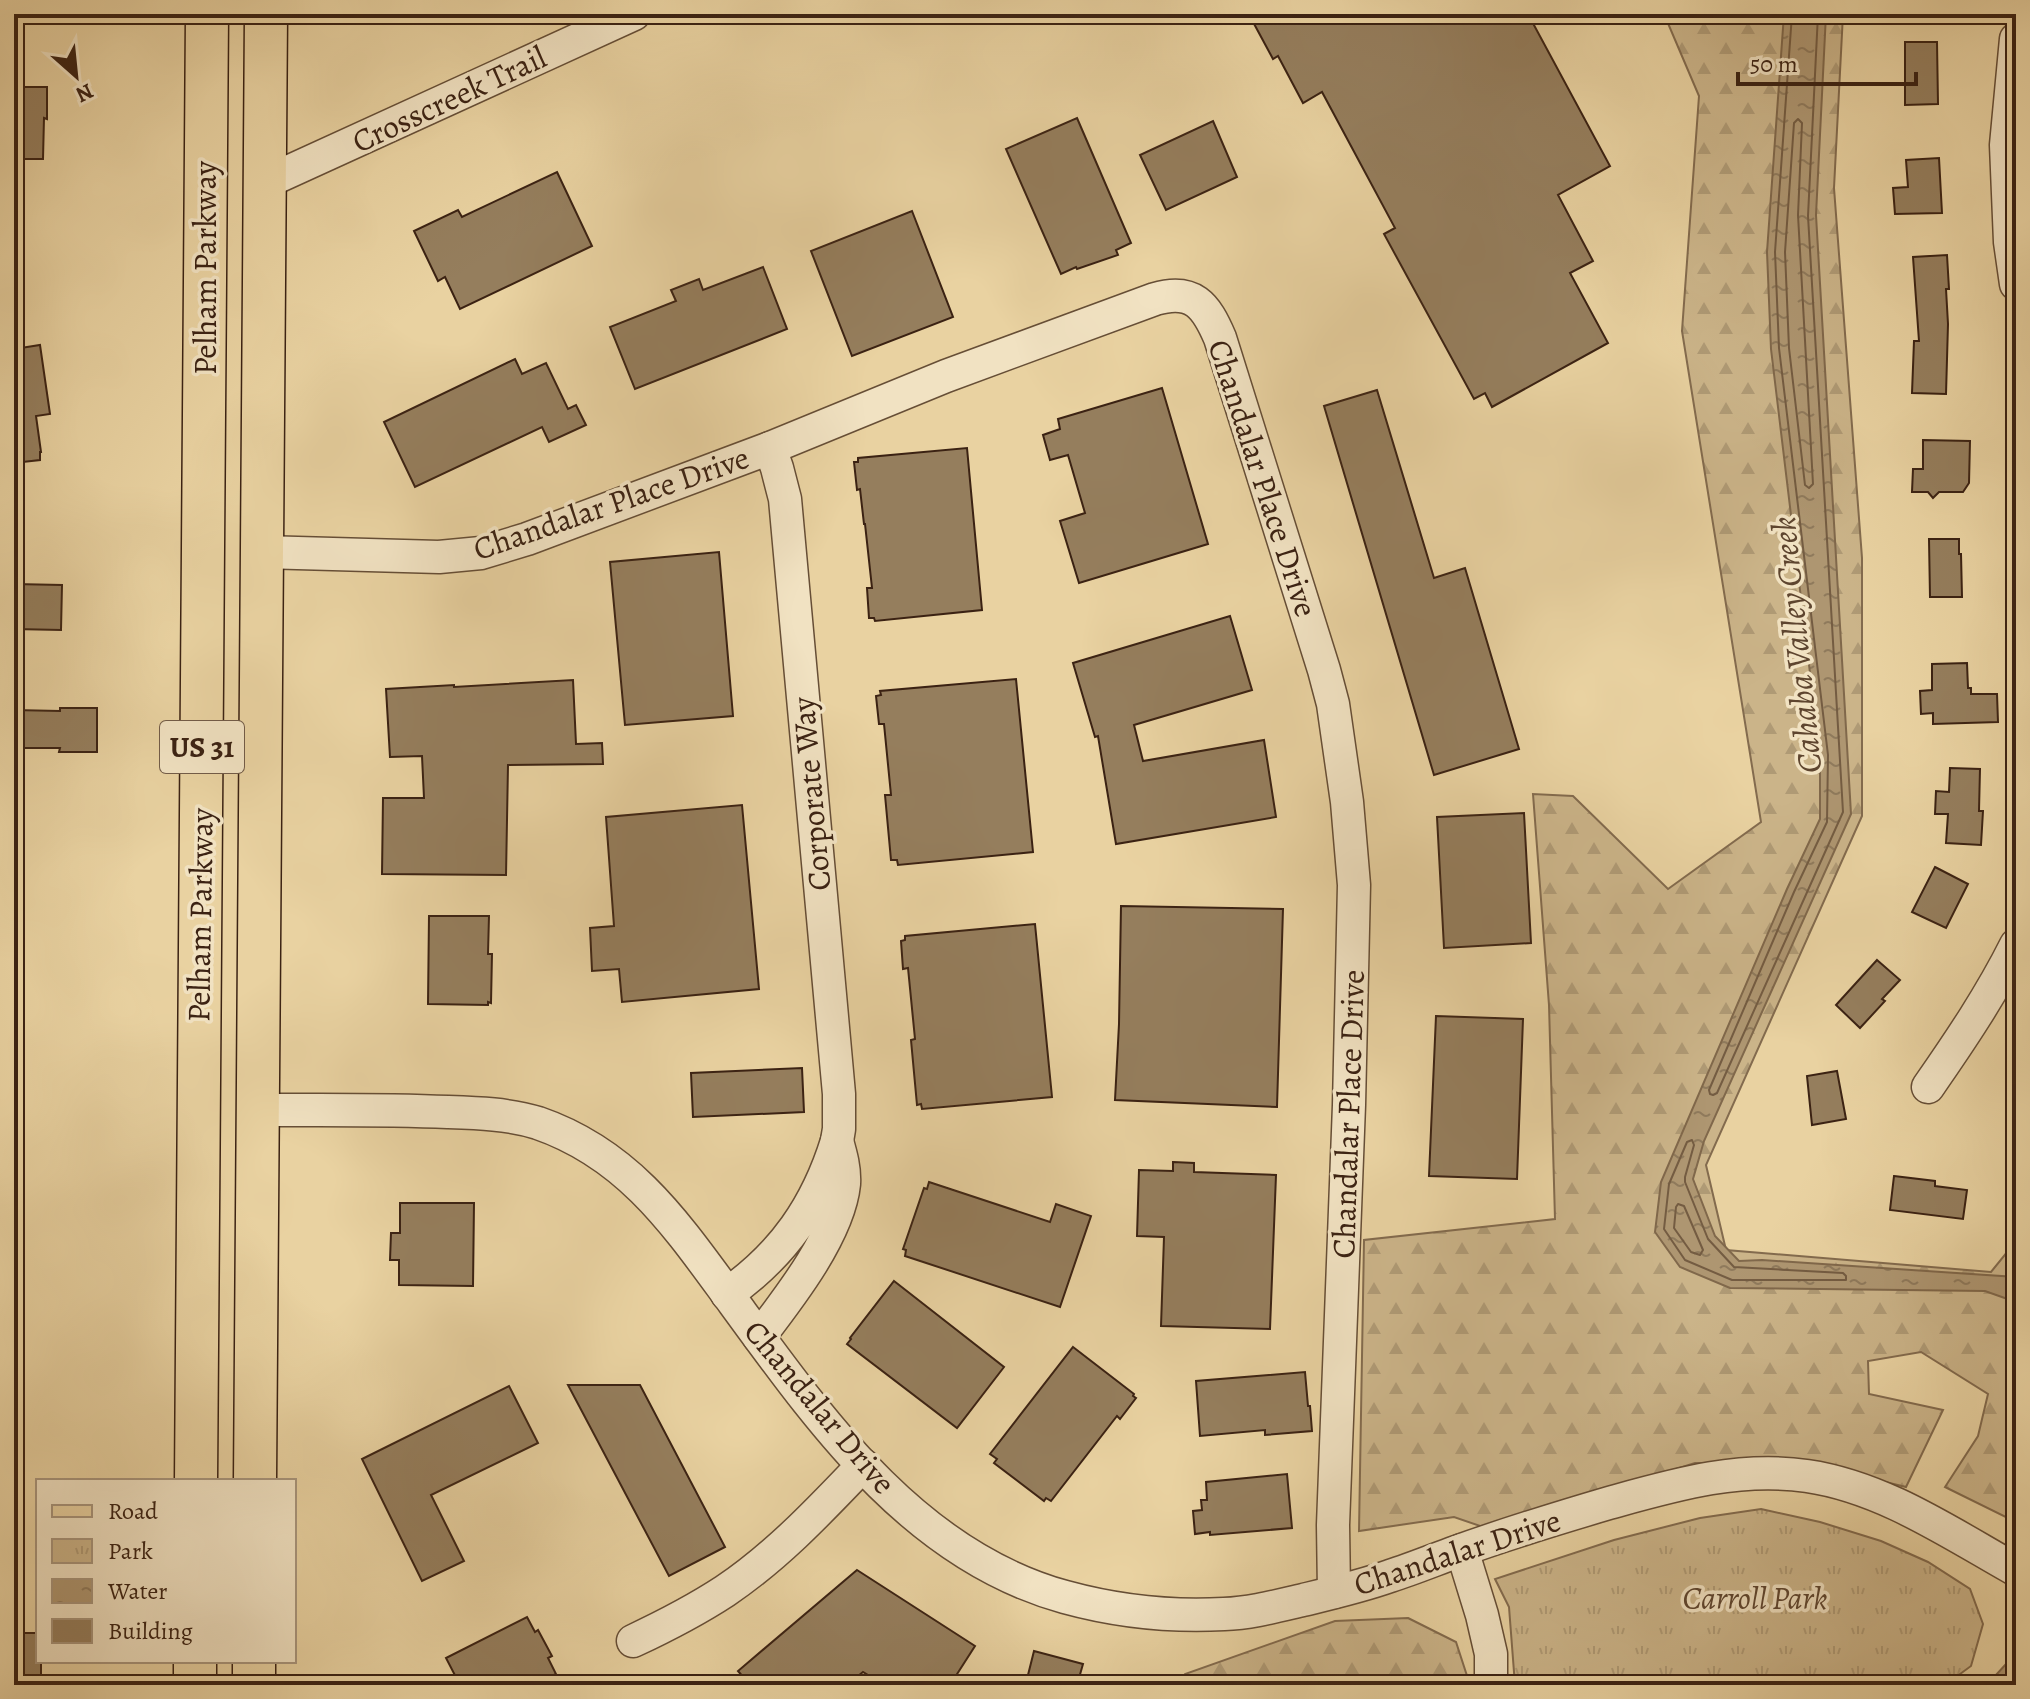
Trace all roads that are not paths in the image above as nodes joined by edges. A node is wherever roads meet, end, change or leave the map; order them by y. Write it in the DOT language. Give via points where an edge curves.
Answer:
graph roads {
  1 [pos="207,14"];
  2 [pos="266,14"];
  3 [pos="634,14"];
  4 [pos="2016,39"];
  5 [pos="264,183"];
  6 [pos="206,196"];
  7 [pos="2016,284"];
  8 [pos="770,448"];
  9 [pos="204,502"];
  10 [pos="262,509"];
  11 [pos="262,552"];
  12 [pos="2016,945"];
  13 [pos="1928,1087"];
  14 [pos="257,1110"];
  15 [pos="198,1111"];
  16 [pos="837,1141"];
  17 [pos="257,1259"];
  18 [pos="198,1262"];
  19 [pos="727,1294"];
  20 [pos="759,1337"];
  21 [pos="863,1465"];
  22 [pos="196,1479"];
  23 [pos="255,1479"];
  24 [pos="1462,1550"];
  25 [pos="2016,1570"];
  26 [pos="1334,1592"];
  27 [pos="633,1641"];
  28 [pos="195,1663"];
  29 [pos="254,1663"];
  30 [pos="195,1685"];
  31 [pos="254,1685"];
  32 [pos="1491,1685"];
  1 -- 6 [label="main road, Pelham Parkway / US 31"];
  2 -- 5 [label="main road, Pelham Parkway / US 31"];
  3 -- 5 [label="street, Crosscreek Trail"];
  4 -- 7 [label="street" via="2006,145"];
  5 -- 6 [label="main road"];
  5 -- 10 [label="main road, Pelham Parkway / US 31"];
  6 -- 9 [label="main road, Pelham Parkway / US 31"];
  8 -- 11 [label="street, Chandalar Place Drive" via="481,553 439,557"];
  8 -- 16 [label="street, Corporate Way" via="785,499 839,1094"];
  8 -- 26 [label="street, Chandalar Place Drive" via="1155,299 1195,299 1213,322 1333,704 1353,858"];
  9 -- 10 [label="main road"];
  9 -- 15 [label="main road, Pelham Parkway / US 31"];
  10 -- 11 [label="main road, Pelham Parkway / US 31"];
  11 -- 14 [label="main road, Pelham Parkway / US 31"];
  12 -- 13 [label="street" via="1969,1029"];
  14 -- 15 [label="main road"];
  14 -- 17 [label="main road, Pelham Parkway / US 31"];
  14 -- 19 [label="street, Chandalar Drive" via="496,1114 535,1122 623,1170 665,1211"];
  15 -- 18 [label="main road, Pelham Parkway / US 31"];
  16 -- 19 [label="street, Corporate Way" via="799,1222 773,1257"];
  16 -- 20 [label="street, Corporate Way" via="843,1161 840,1208 786,1302"];
  17 -- 18 [label="main road"];
  17 -- 23 [label="main road, Pelham Parkway / US 31"];
  18 -- 22 [label="main road, Pelham Parkway / US 31"];
  19 -- 20 [label="street, Chandalar Drive"];
  20 -- 21 [label="street, Chandalar Drive"];
  21 -- 26 [label="street, Chandalar Drive" via="909,1511 971,1556 1040,1590 1146,1613 1223,1614"];
  21 -- 27 [label="street" via="783,1544 728,1589"];
  24 -- 25 [label="street, Chandalar Drive" via="1690,1481 1780,1474 1857,1487"];
  24 -- 26 [label="street, Chandalar Drive"];
  24 -- 32 [label="street" via="1491,1654"];
  28 -- 30 [label="main road"];
  29 -- 31 [label="main road"];
}
